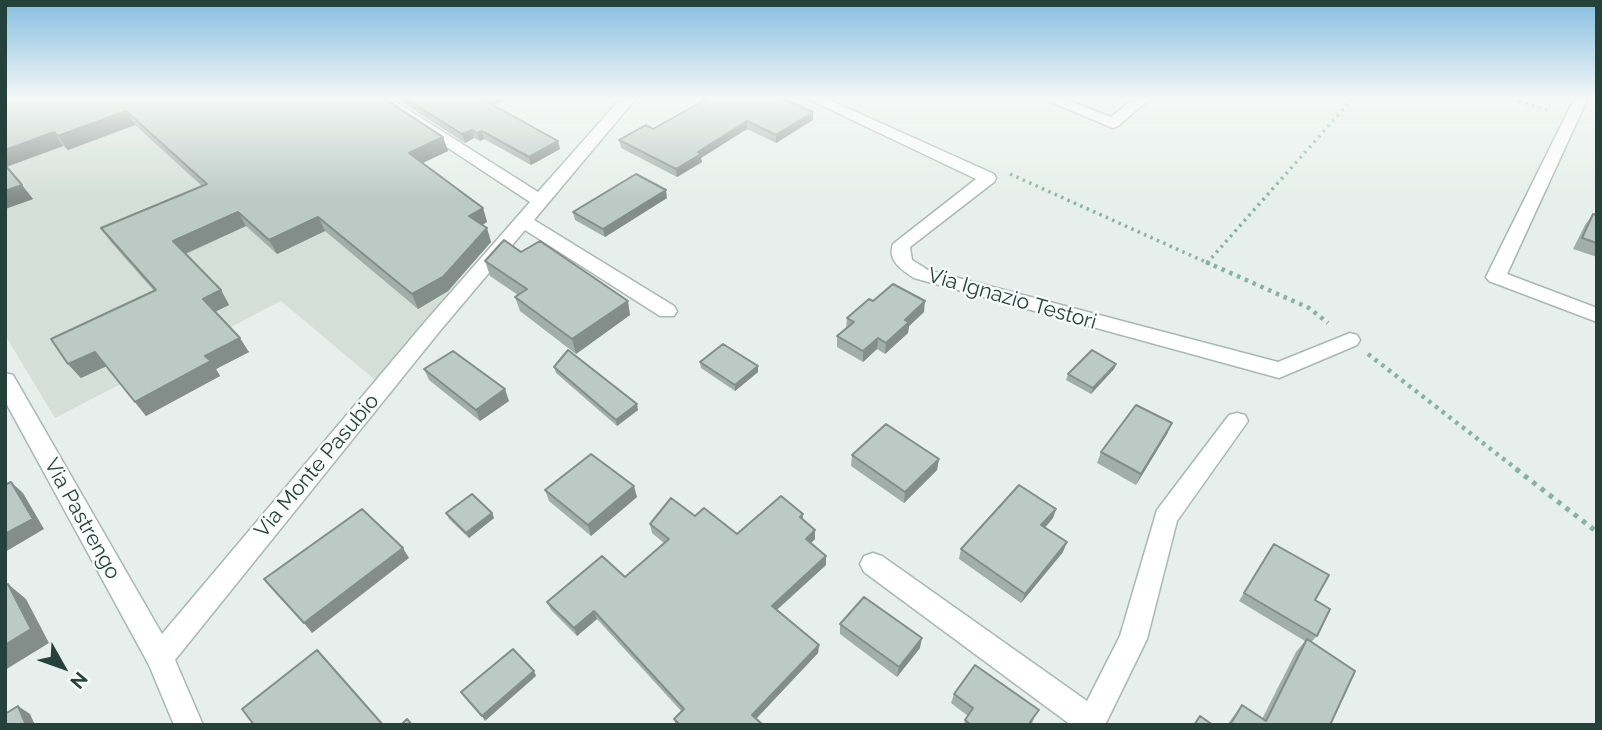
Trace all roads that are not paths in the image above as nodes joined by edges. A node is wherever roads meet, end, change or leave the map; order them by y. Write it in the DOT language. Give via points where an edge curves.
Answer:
graph roads {
  1 [pos="432,131"];
  2 [pos="601,131"];
  3 [pos="885,131"];
  4 [pos="1567,131"];
  5 [pos="540,201"];
  6 [pos="522,220"];
  7 [pos="667,311"];
  8 [pos="1597,315"];
  9 [pos="1350,340"];
  10 [pos="5,381"];
  11 [pos="1237,421"];
  12 [pos="873,564"];
  13 [pos="160,656"];
  14 [pos="1091,724"];
  15 [pos="189,725"];
  1 -- 5 [label="street"];
  2 -- 5 [label="street, Via Monte Pasubio"];
  3 -- 9 [label="street, Via Ignazio Testori" via="988,178 902,244 904,263 921,274 1279,370"];
  4 -- 8 [label="street" via="1496,277"];
  5 -- 6 [label="street, Via Monte Pasubio"];
  6 -- 7 [label="street"];
  6 -- 13 [label="street, Via Monte Pasubio"];
  10 -- 13 [label="street, Via Pastrengo"];
  11 -- 14 [label="street" via="1167,517 1133,639"];
  12 -- 14 [label="street"];
  13 -- 15 [label="street"];
}
